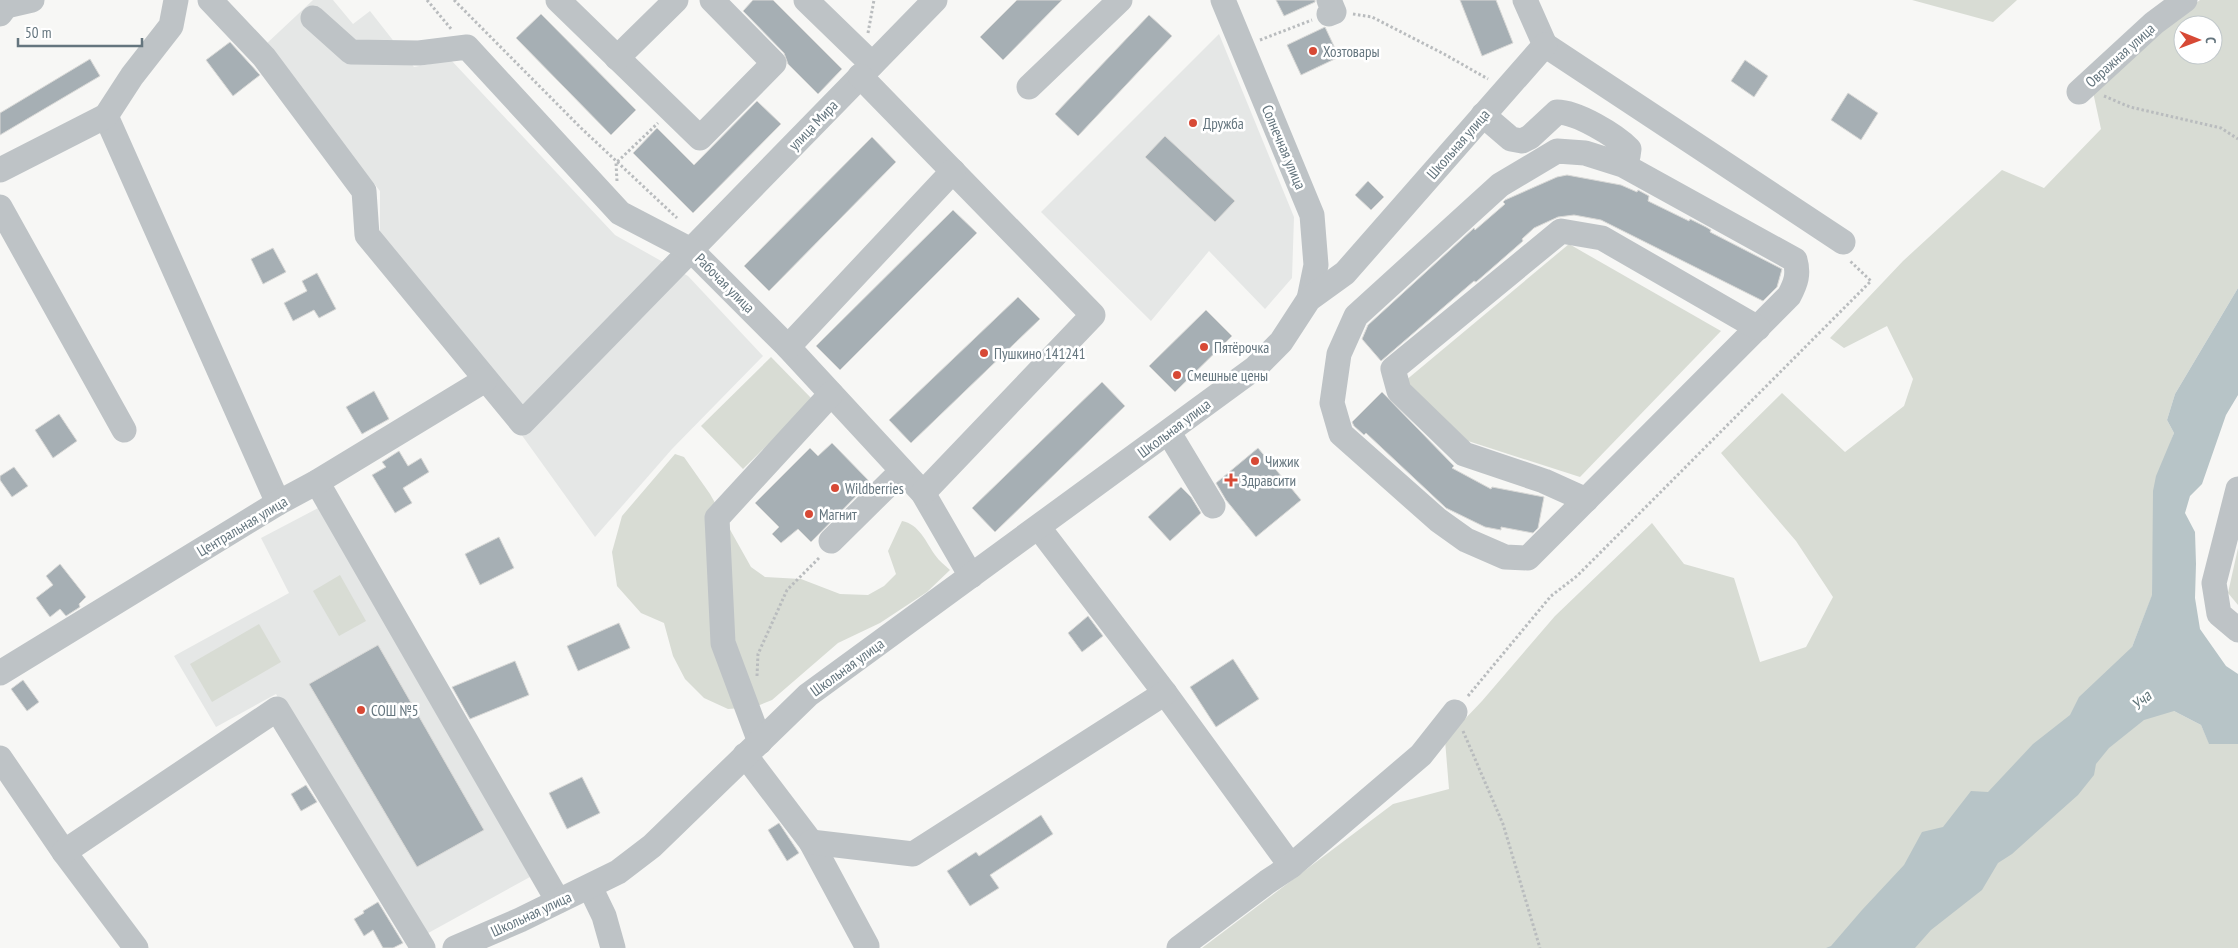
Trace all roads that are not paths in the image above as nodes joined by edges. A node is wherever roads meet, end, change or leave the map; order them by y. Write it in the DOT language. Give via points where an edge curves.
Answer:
graph roads {
  1 [pos="32,0"];
  2 [pos="176,0"];
  3 [pos="210,0"];
  4 [pos="558,0"];
  5 [pos="676,0"];
  6 [pos="712,0"];
  7 [pos="806,0"];
  8 [pos="935,0"];
  9 [pos="1120,0"];
  10 [pos="1223,0"];
  11 [pos="1525,0"];
  12 [pos="2185,0"];
  13 [pos="2,7"];
  14 [pos="313,18"];
  15 [pos="1545,46"];
  16 [pos="618,58"];
  17 [pos="865,66"];
  18 [pos="1029,87"];
  19 [pos="2080,90"];
  20 [pos="1483,115"];
  21 [pos="106,116"];
  22 [pos="1623,165"];
  23 [pos="0,170"];
  24 [pos="953,172"];
  25 [pos="0,207"];
  26 [pos="1843,242"];
  27 [pos="691,250"];
  28 [pos="1309,299"];
  29 [pos="1758,328"];
  30 [pos="788,347"];
  31 [pos="485,380"];
  32 [pos="832,394"];
  33 [pos="124,430"];
  34 [pos="1169,433"];
  35 [pos="902,471"];
  36 [pos="317,482"];
  37 [pos="2238,489"];
  38 [pos="922,493"];
  39 [pos="1586,500"];
  40 [pos="278,503"];
  41 [pos="1213,506"];
  42 [pos="1039,528"];
  43 [pos="831,541"];
  44 [pos="971,576"];
  45 [pos="2238,630"];
  46 [pos="0,674"];
  47 [pos="1165,693"];
  48 [pos="1455,712"];
  49 [pos="752,748"];
  50 [pos="0,758"];
  51 [pos="811,842"];
  52 [pos="64,852"];
  53 [pos="1291,866"];
  54 [pos="590,887"];
  55 [pos="558,901"];
  56 [pos="867,946"];
  57 [pos="136,948"];
  58 [pos="423,948"];
  59 [pos="455,948"];
  60 [pos="614,948"];
  61 [pos="1179,948"];
  1 -- 13 [label="street"];
  2 -- 21 [label="street" via="172,26 132,76"];
  3 -- 31 [label="street" via="264,57 364,191 368,235"];
  4 -- 16 [label="street"];
  5 -- 16 [label="street"];
  6 -- 16 [label="street" via="774,63 700,138"];
  7 -- 17 [label="street"];
  8 -- 17 [label="street, улица Мира"];
  9 -- 18 [label="street"];
  10 -- 28 [label="street, Солнечная улица" via="1312,215 1316,265"];
  11 -- 15 [label="street"];
  12 -- 19 [label="street, Овражная улица"];
  14 -- 27 [label="street, Рабочая улица" via="351,52 419,53 467,47 620,213"];
  15 -- 20 [label="street, Школьная улица"];
  15 -- 26 [label="street"];
  17 -- 24 [label="street"];
  17 -- 27 [label="street, улица Мира"];
  20 -- 22 [label="street" via="1511,139 1522,141 1557,112 1566,112 1585,120 1629,149"];
  20 -- 28 [label="street, Школьная улица" via="1344,273"];
  21 -- 23 [label="street"];
  21 -- 40 [label="street"];
  22 -- 29 [label="street" via="1795,260 1798,270 1796,283 1789,296"];
  22 -- 39 [label="street" via="1585,152 1557,151 1500,185 1356,316 1339,354 1332,403 1341,434 1415,500 1466,540 1505,557 1528,558"];
  24 -- 30 [label="street"];
  24 -- 38 [label="street" via="1093,315"];
  25 -- 33 [label="street"];
  27 -- 30 [label="street, Рабочая улица"];
  27 -- 31 [label="street, улица Мира" via="522,424"];
  28 -- 34 [label="street, Школьная улица" via="1282,342 1255,368"];
  29 -- 39 [label="street"];
  29 -- 39 [label="street" via="1602,238 1561,230 1393,369 1399,391 1464,454 1544,481"];
  30 -- 32 [label="street, Рабочая улица"];
  31 -- 36 [label="street, Центральная улица"];
  32 -- 35 [label="street, Рабочая улица"];
  32 -- 49 [label="street" via="717,518 723,643"];
  34 -- 41 [label="street"];
  34 -- 42 [label="street, Школьная улица"];
  35 -- 38 [label="street, Рабочая улица"];
  35 -- 43 [label="street"];
  36 -- 40 [label="street, Центральная улица"];
  36 -- 55 [label="street"];
  37 -- 45 [label="street" via="2214,583 2219,614"];
  38 -- 44 [label="street, Рабочая улица"];
  40 -- 46 [label="street, Центральная улица"];
  42 -- 44 [label="street, Школьная улица"];
  42 -- 47 [label="street"];
  44 -- 49 [label="street, Школьная улица" via="808,695"];
  47 -- 51 [label="street" via="913,854"];
  47 -- 53 [label="street"];
  48 -- 53 [label="street" via="1421,755"];
  49 -- 51 [label="street"];
  49 -- 54 [label="street, Школьная улица" via="652,846 618,872"];
  50 -- 52 [label="street"];
  51 -- 56 [label="street"];
  52 -- 57 [label="street"];
  52 -- 58 [label="street" via="277,709"];
  53 -- 61 [label="street"];
  54 -- 55 [label="street, Школьная улица"];
  54 -- 60 [label="street"];
  55 -- 59 [label="street, Школьная улица"];
}
